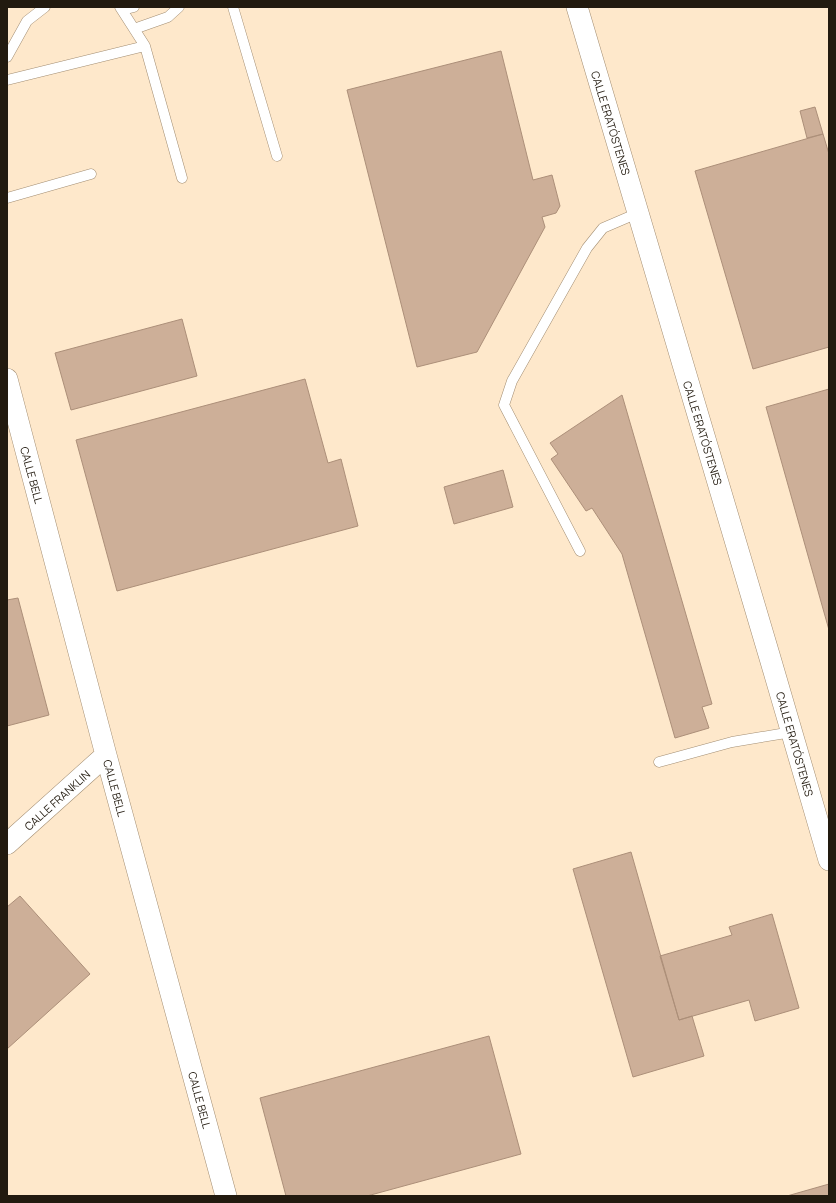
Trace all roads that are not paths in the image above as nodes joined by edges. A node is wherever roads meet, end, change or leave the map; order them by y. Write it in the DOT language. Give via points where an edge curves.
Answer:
graph roads {
  1 [pos="45,7"];
  2 [pos="134,7"];
  3 [pos="179,7"];
  4 [pos="233,7"];
  5 [pos="577,7"];
  6 [pos="121,9"];
  7 [pos="134,29"];
  8 [pos="145,46"];
  9 [pos="7,57"];
  10 [pos="7,80"];
  11 [pos="277,156"];
  12 [pos="91,174"];
  13 [pos="182,178"];
  14 [pos="7,198"];
  15 [pos="638,213"];
  16 [pos="7,379"];
  17 [pos="580,551"];
  18 [pos="792,732"];
  19 [pos="106,755"];
  20 [pos="659,762"];
  21 [pos="7,844"];
  22 [pos="829,860"];
  23 [pos="226,1196"];
  1 -- 9 [label="lane" via="27,21"];
  2 -- 6 [label="lane"];
  3 -- 7 [label="lane" via="168,17"];
  4 -- 11 [label="lane"];
  5 -- 15 [label="street, CALLE ERATÓSTENES"];
  6 -- 7 [label="lane"];
  7 -- 8 [label="lane"];
  8 -- 10 [label="lane"];
  8 -- 13 [label="lane"];
  12 -- 14 [label="lane"];
  15 -- 17 [label="lane" via="603,228 587,248 512,381 504,406"];
  15 -- 18 [label="street, CALLE ERATÓSTENES"];
  16 -- 19 [label="street, CALLE BELL"];
  18 -- 20 [label="lane" via="732,742"];
  18 -- 22 [label="street, CALLE ERATÓSTENES"];
  19 -- 21 [label="street, CALLE FRANKLIN"];
  19 -- 23 [label="street, CALLE BELL"];
}
